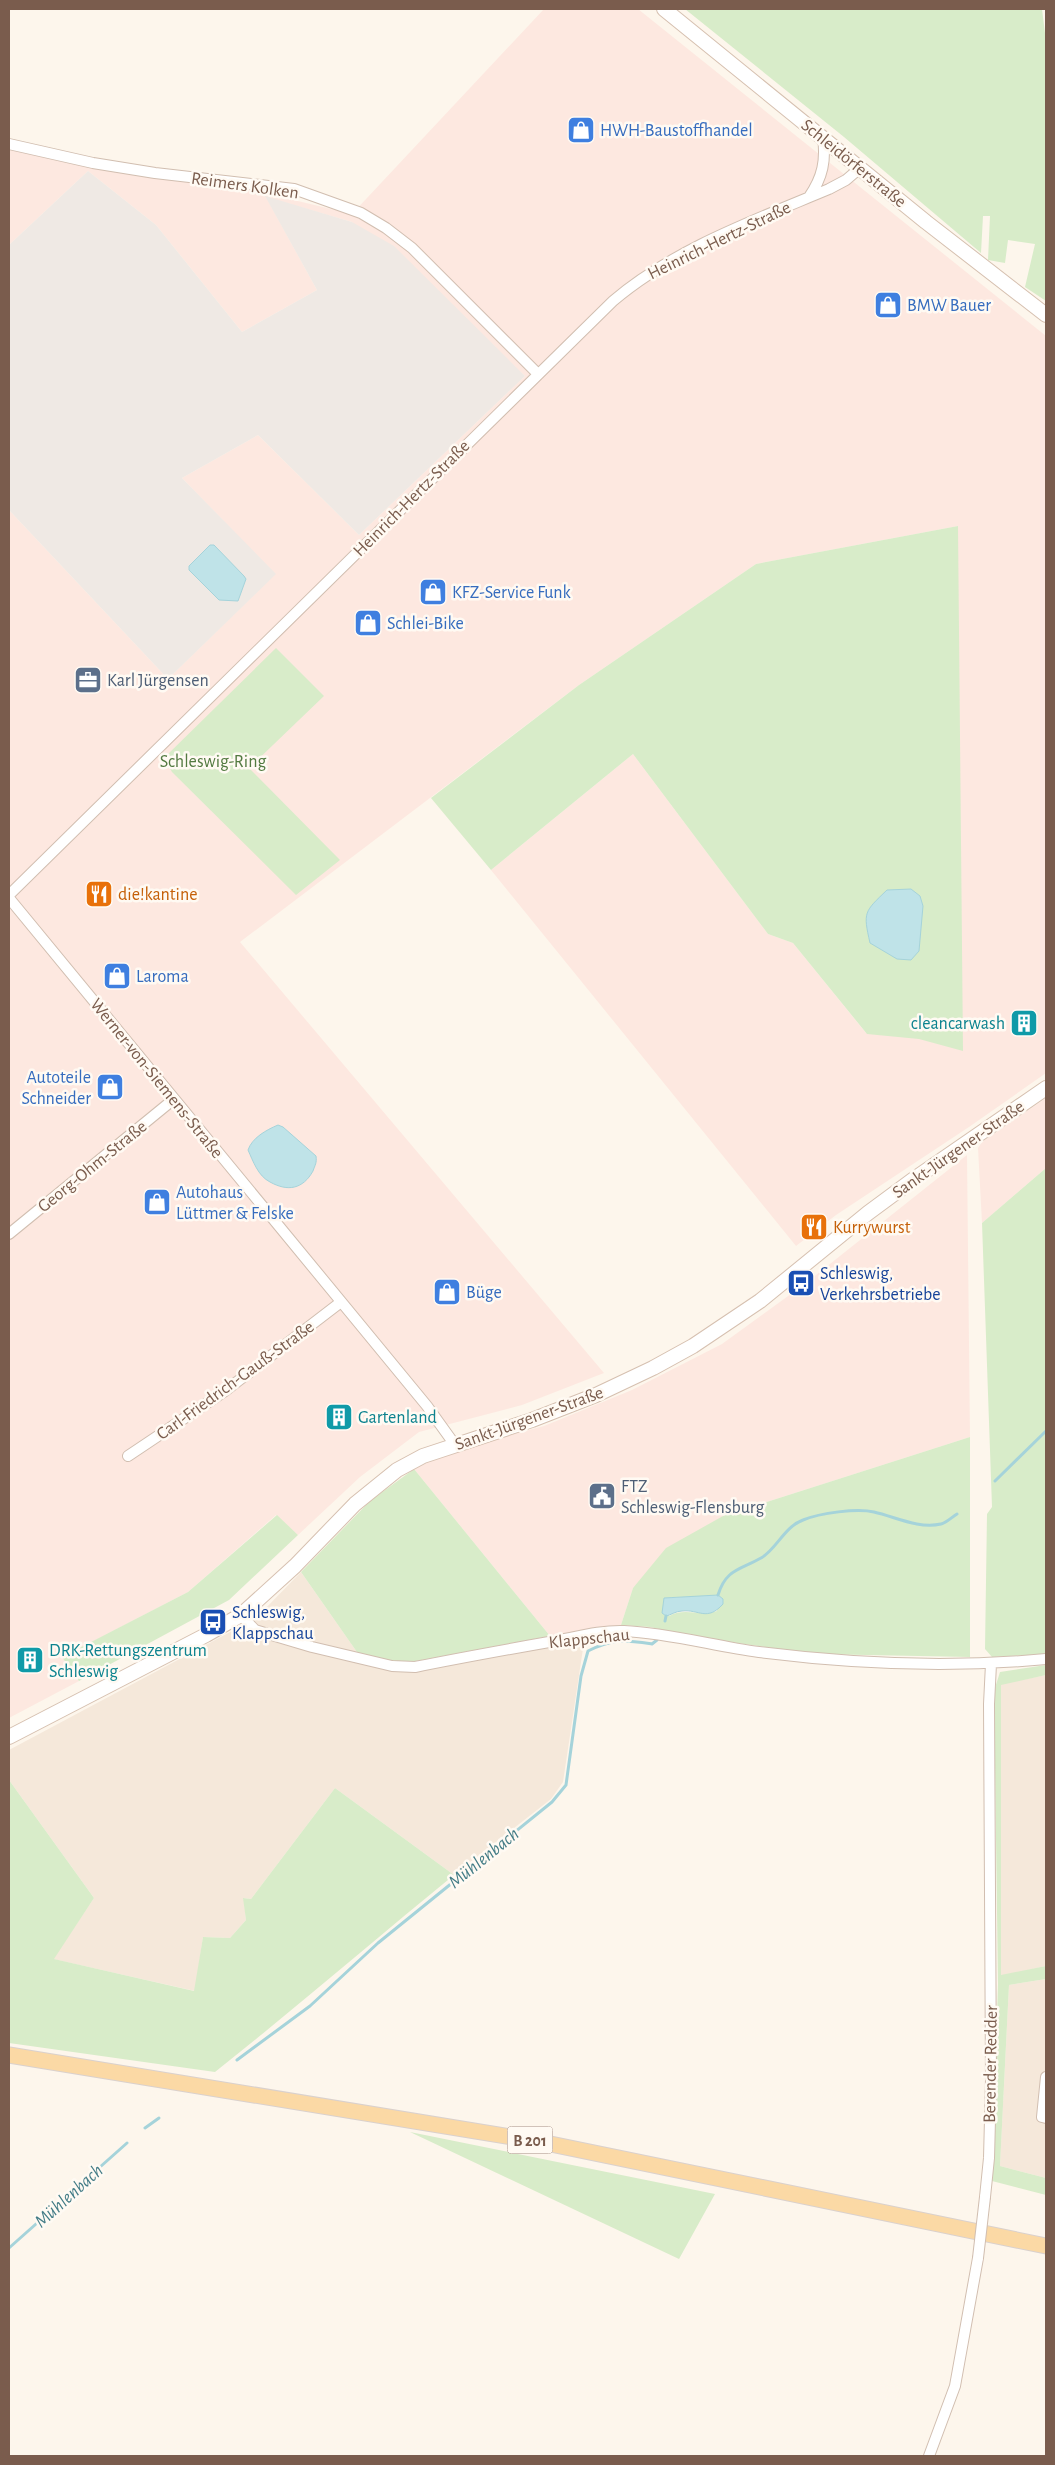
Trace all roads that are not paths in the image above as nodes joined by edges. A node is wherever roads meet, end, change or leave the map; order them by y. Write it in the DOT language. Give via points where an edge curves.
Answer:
graph roads {
  1 [pos="664,9"];
  2 [pos="823,137"];
  3 [pos="9,144"];
  4 [pos="860,168"];
  5 [pos="809,198"];
  6 [pos="1046,315"];
  7 [pos="538,374"];
  8 [pos="9,896"];
  9 [pos="1046,1088"];
  10 [pos="174,1098"];
  11 [pos="9,1234"];
  12 [pos="341,1302"];
  13 [pos="455,1445"];
  14 [pos="128,1456"];
  15 [pos="241,1615"];
  16 [pos="1046,1659"];
  17 [pos="992,1664"];
  18 [pos="9,1737"];
  19 [pos="9,2054"];
  20 [pos="1046,2077"];
  21 [pos="1046,2118"];
  22 [pos="1046,2246"];
  23 [pos="929,2456"];
  1 -- 2 [label="street, Schleidörferstraße"];
  2 -- 4 [label="street, Schleidörferstraße"];
  2 -- 5 [label="street" via="824,168"];
  3 -- 7 [label="street, Reimers Kolken" via="155,173 294,189 361,213 412,248"];
  4 -- 5 [label="street, Heinrich-Hertz-Straße" via="846,180"];
  4 -- 6 [label="street, Schleidörferstraße"];
  5 -- 7 [label="street, Heinrich-Hertz-Straße" via="718,237 639,279"];
  7 -- 8 [label="street, Heinrich-Hertz-Straße"];
  8 -- 10 [label="street, Werner-von-Siemens-Straße"];
  9 -- 13 [label="street, Sankt-Jürgener-Straße" via="906,1185 760,1301 693,1346 596,1395"];
  10 -- 11 [label="street, Georg-Ohm-Straße"];
  10 -- 12 [label="street, Werner-von-Siemens-Straße"];
  12 -- 13 [label="street, Werner-von-Siemens-Straße"];
  12 -- 14 [label="street, Carl-Friedrich-Gauß-Straße" via="225,1391"];
  13 -- 15 [label="street, Sankt-Jürgener-Straße" via="423,1456 380,1483"];
  15 -- 17 [label="street, Klappschau" via="255,1630 392,1666 415,1666 622,1631 817,1659"];
  15 -- 18 [label="street, Sankt-Jürgener-Straße"];
  16 -- 17 [label="street"];
  17 -- 23 [label="street, Berender Redder, bridge" via="989,1704 991,2080 985,2197 978,2258 954,2386"];
  19 -- 22 [label="main road, B 201" via="536,2141"];
  20 -- 21 [label="street" via="1042,2117"];
}
